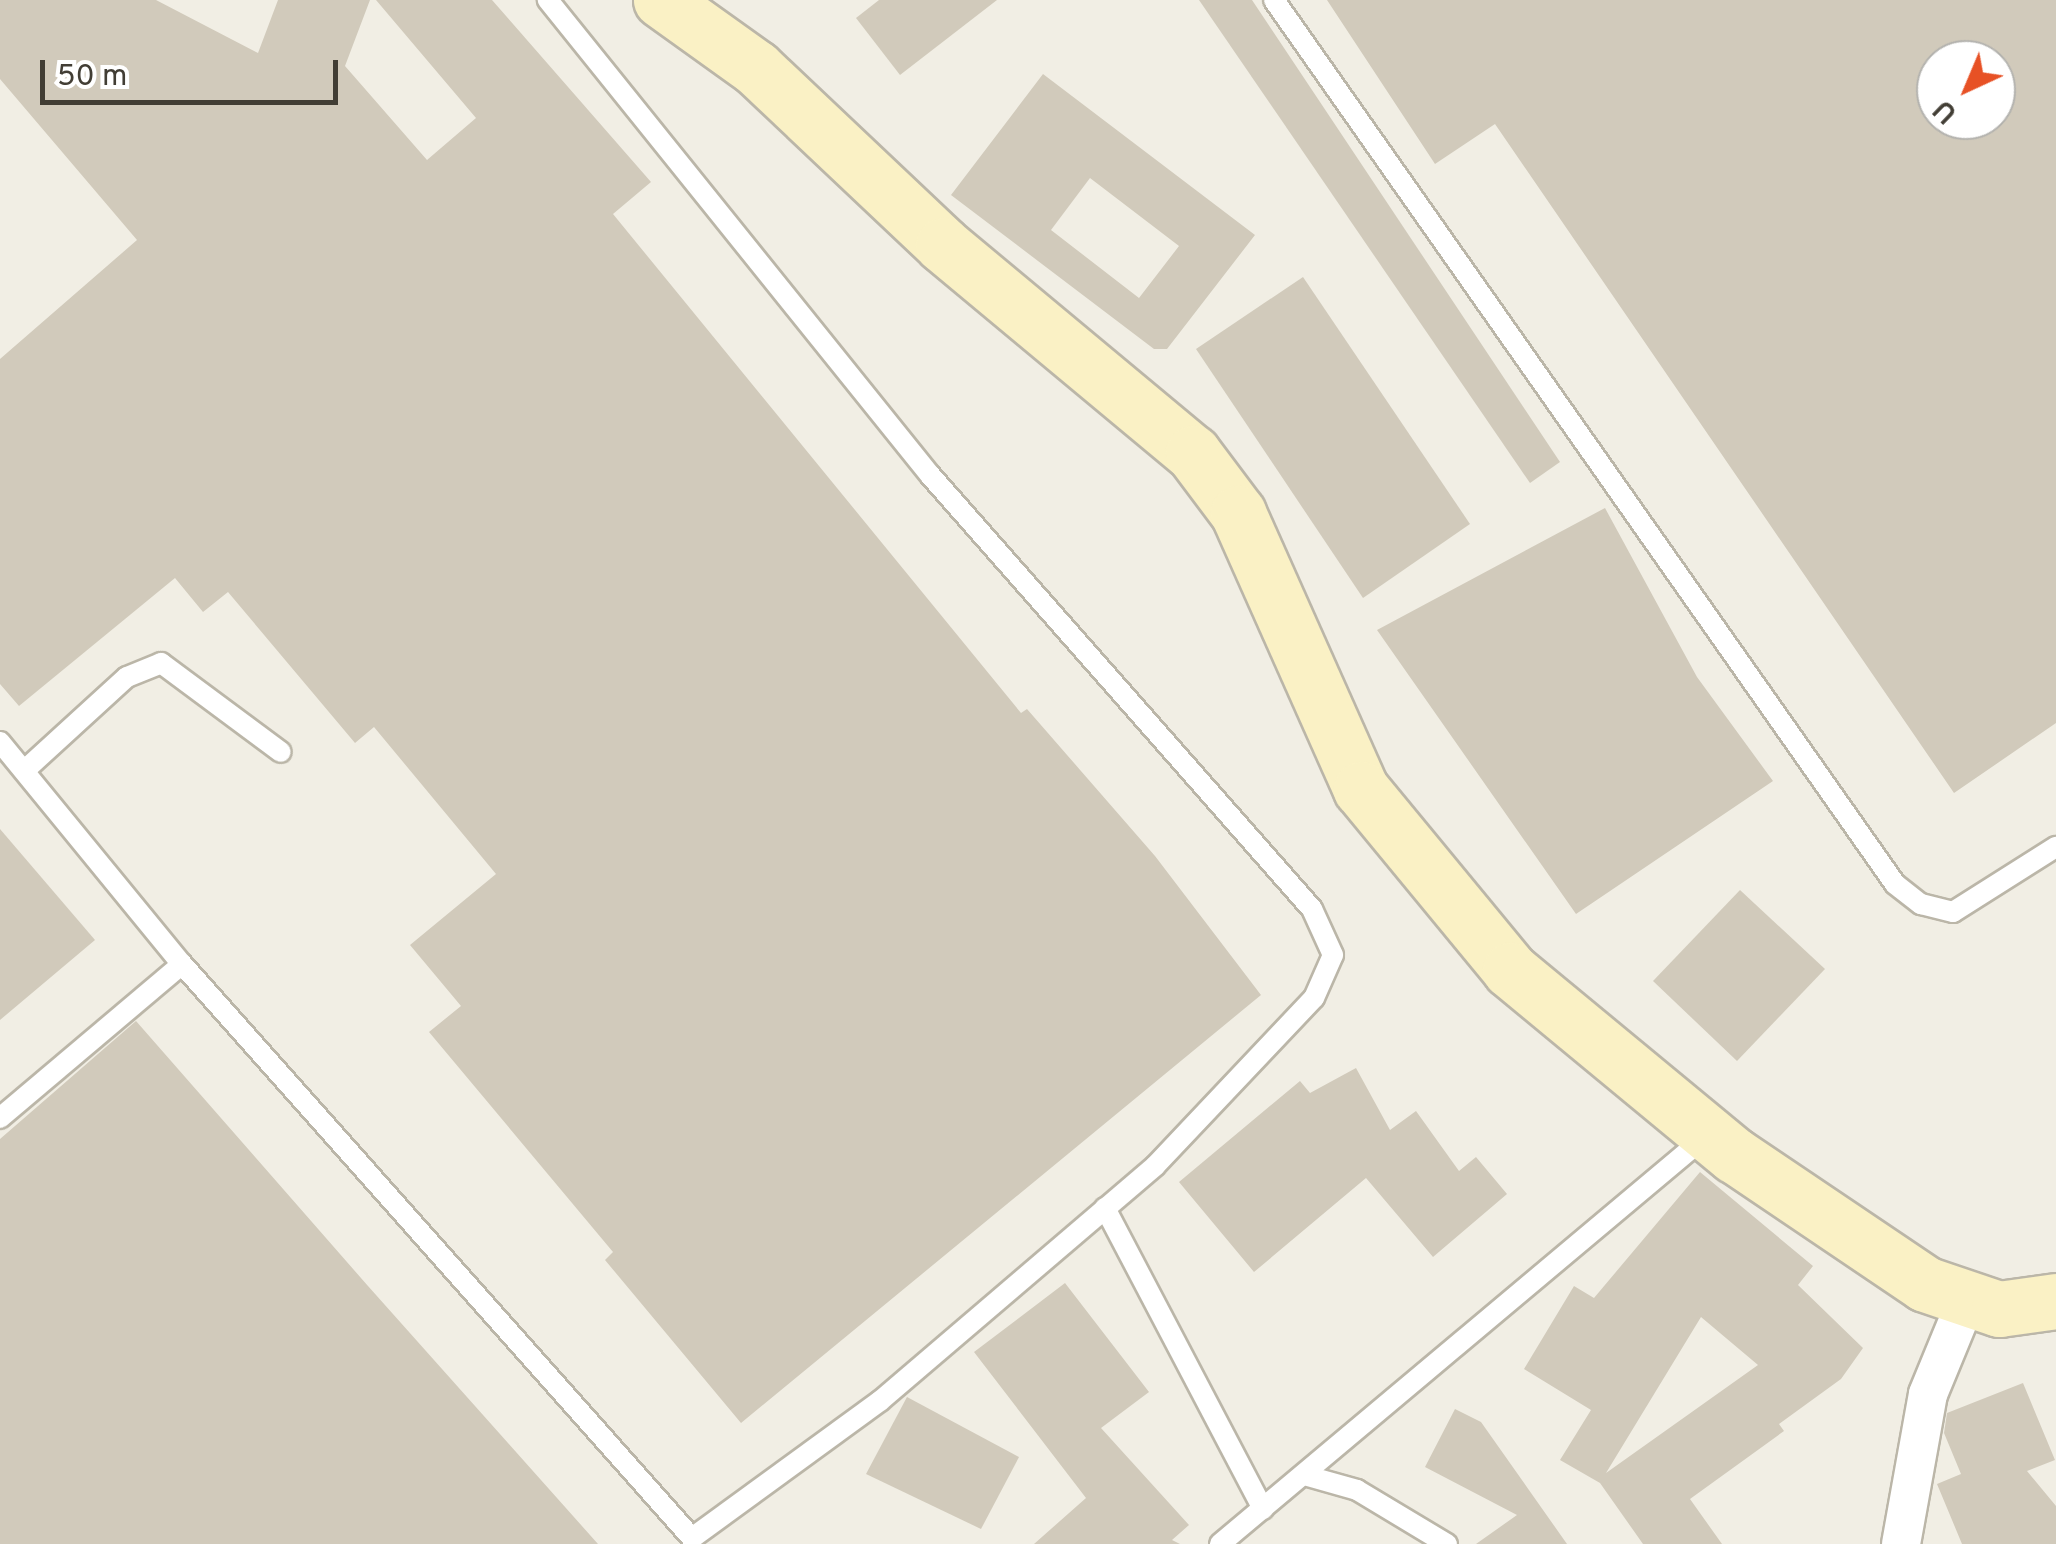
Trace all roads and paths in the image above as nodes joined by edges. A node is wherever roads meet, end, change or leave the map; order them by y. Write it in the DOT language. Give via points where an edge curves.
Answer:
graph roads {
  1 [pos="548,0"];
  2 [pos="661,0"];
  3 [pos="1274,0"];
  4 [pos="0,742"];
  5 [pos="280,752"];
  6 [pos="25,770"];
  7 [pos="2056,847"];
  8 [pos="182,964"];
  9 [pos="0,1118"];
  10 [pos="1708,1134"];
  11 [pos="1105,1208"];
  12 [pos="2056,1301"];
  13 [pos="1966,1302"];
  14 [pos="1304,1475"];
  15 [pos="1263,1510"];
  16 [pos="689,1541"];
  17 [pos="1220,1544"];
  18 [pos="1447,1544"];
  19 [pos="1901,1544"];
  1 -- 11 [label="lane" via="930,475 1328,932 1333,955 1314,998"];
  2 -- 10 [label="street" via="756,68 943,244 1193,453 1238,513 1361,789 1510,970"];
  3 -- 7 [label="lane" via="1895,884 1921,904 1952,912"];
  4 -- 6 [label="lane"];
  5 -- 6 [label="lane" via="161,662 127,677"];
  6 -- 8 [label="lane"];
  8 -- 9 [label="lane"];
  8 -- 16 [label="lane"];
  10 -- 13 [label="street" via="1925,1284"];
  10 -- 14 [label="lane"];
  11 -- 15 [label="lane"];
  11 -- 16 [label="lane" via="880,1400"];
  12 -- 13 [label="street" via="1999,1309"];
  13 -- 19 [label="street" via="1928,1394"];
  14 -- 15 [label="lane"];
  14 -- 18 [label="lane" via="1356,1490"];
  15 -- 17 [label="lane"];
}
